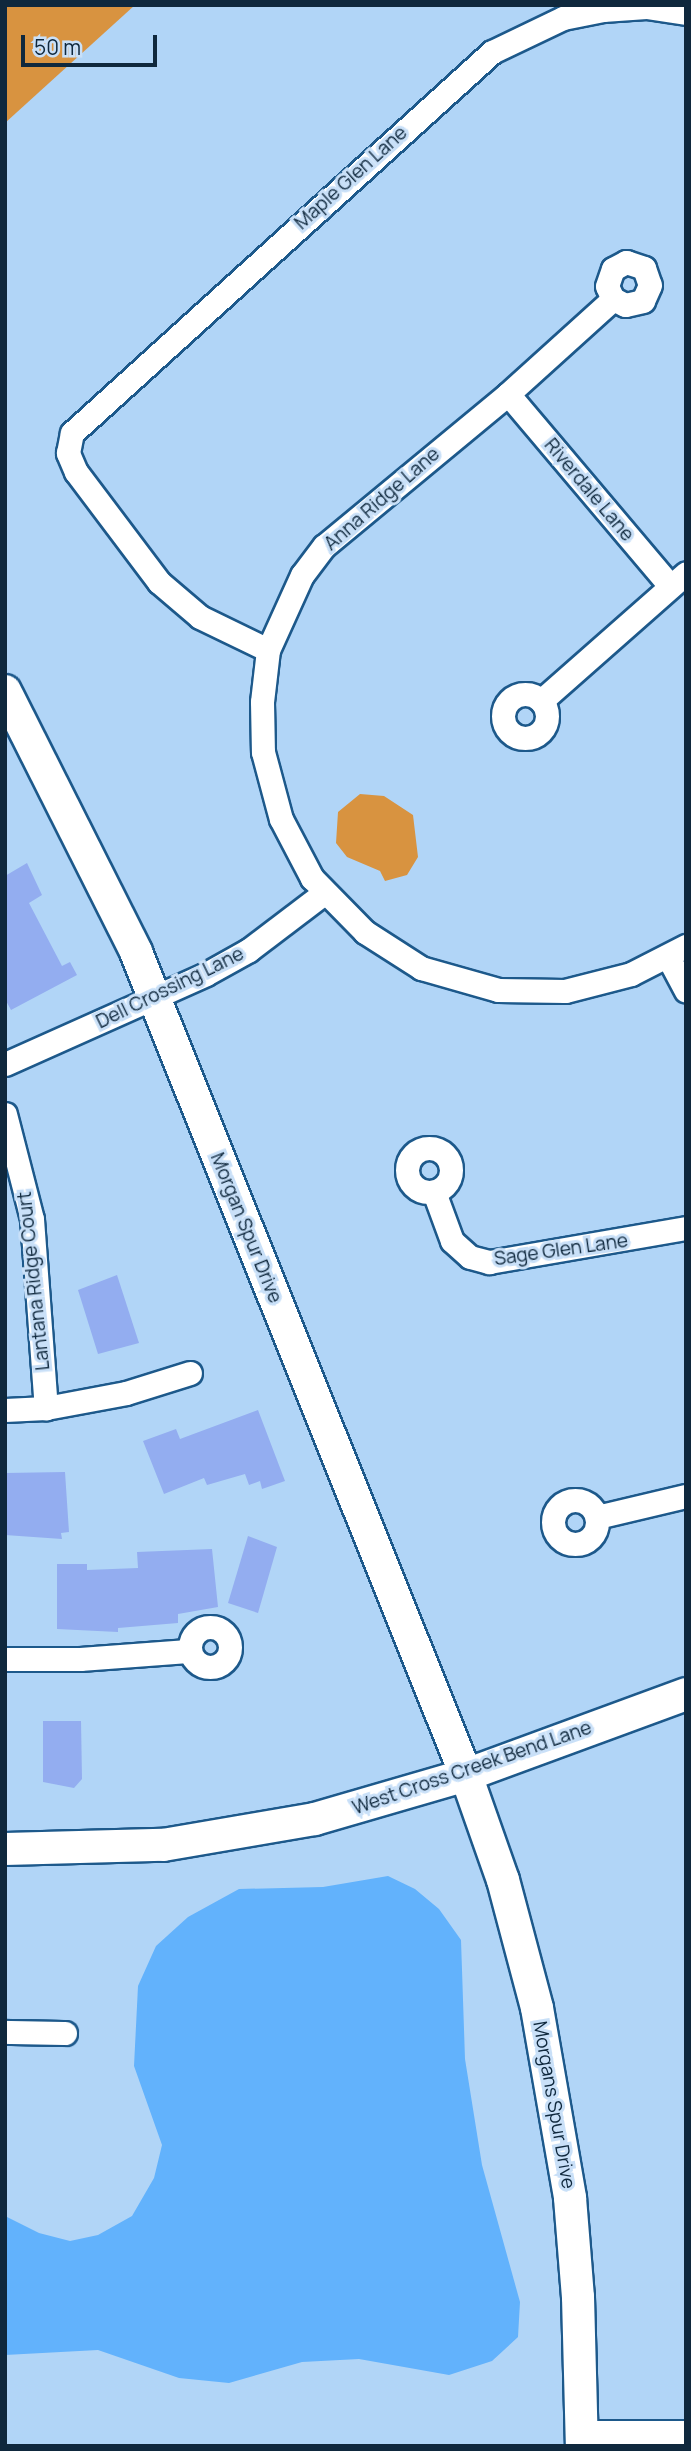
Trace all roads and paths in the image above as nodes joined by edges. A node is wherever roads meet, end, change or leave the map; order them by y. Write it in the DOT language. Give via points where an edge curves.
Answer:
graph roads {
  1 [pos="646,6"];
  2 [pos="686,13"];
  3 [pos="613,299"];
  4 [pos="508,394"];
  5 [pos="678,579"];
  6 [pos="268,650"];
  7 [pos="5,691"];
  8 [pos="541,701"];
  9 [pos="324,893"];
  10 [pos="677,952"];
  11 [pos="686,991"];
  12 [pos="156,998"];
  13 [pos="5,1064"];
  14 [pos="5,1114"];
  15 [pos="434,1192"];
  16 [pos="686,1228"];
  17 [pos="190,1373"];
  18 [pos="46,1409"];
  19 [pos="5,1410"];
  20 [pos="686,1496"];
  21 [pos="597,1517"];
  22 [pos="188,1651"];
  23 [pos="5,1659"];
  24 [pos="686,1695"];
  25 [pos="466,1775"];
  26 [pos="5,1849"];
  27 [pos="5,2032"];
  28 [pos="65,2033"];
  29 [pos="686,2432"];
  30 [pos="582,2439"];
  1 -- 2 [label="street, Maple Glen Lane"];
  1 -- 6 [label="street, Maple Glen Lane" via="563,18 492,52 72,433 68,447 76,472 159,582 200,617"];
  3 -- 4 [label="street, Anna Ridge Lane"];
  4 -- 5 [label="street, Riverdale Lane"];
  4 -- 6 [label="street, Anna Ridge Lane" via="324,546 302,575"];
  5 -- 8 [label="street"];
  6 -- 9 [label="street, Anna Ridge Lane" via="261,716 266,768 288,838"];
  7 -- 12 [label="street, Morgan Spur Drive"];
  9 -- 10 [label="street, Anna Ridge Lane" via="352,922 395,953 437,974 481,987 565,991 614,980"];
  9 -- 12 [label="street, Dell Crossing Lane" via="249,950"];
  10 -- 11 [label="street"];
  12 -- 13 [label="street, Dell Crossing Lane"];
  12 -- 25 [label="street, Morgan Spur Drive"];
  14 -- 18 [label="street, Lantana Ridge Court" via="32,1219"];
  15 -- 16 [label="street, Sage Glen Lane" via="452,1241 465,1254 483,1261"];
  17 -- 18 [label="street" via="126,1393"];
  18 -- 19 [label="street"];
  20 -- 21 [label="street"];
  22 -- 23 [label="street"];
  24 -- 25 [label="street, West Cross Creek Bend Lane"];
  25 -- 26 [label="street, West Cross Creek Bend Lane" via="384,1802 231,1836 163,1845"];
  25 -- 30 [label="street, Morgans Spur Drive" via="519,1933 550,2072 570,2198"];
  27 -- 28 [label="street"];
  29 -- 30 [label="street"];
}
